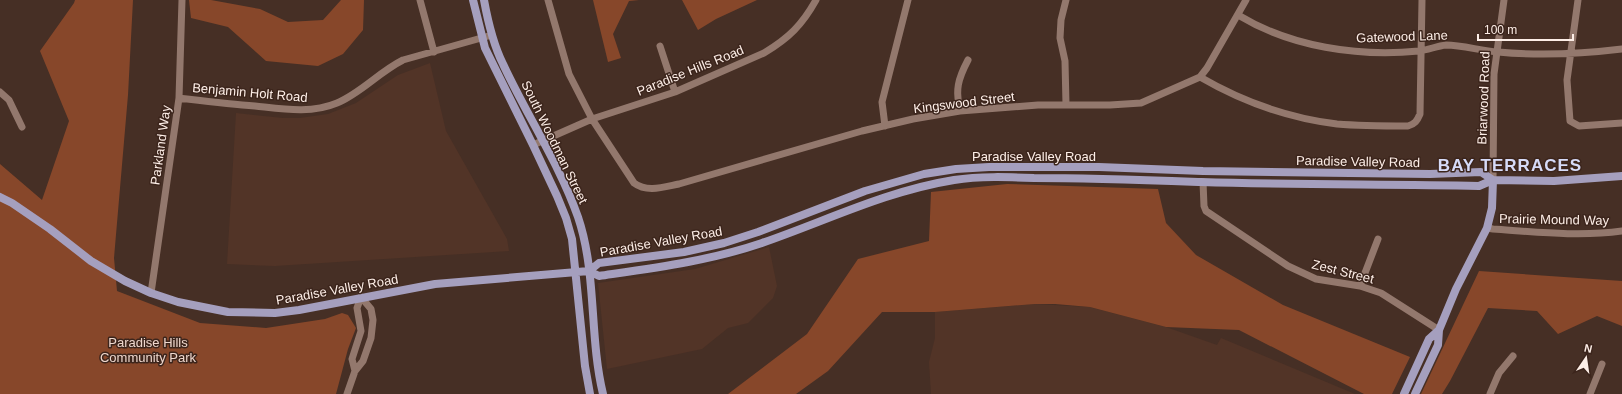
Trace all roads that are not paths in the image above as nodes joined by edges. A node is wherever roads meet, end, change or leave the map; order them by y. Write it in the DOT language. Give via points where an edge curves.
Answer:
graph roads {
  1 [pos="182,0"];
  2 [pos="420,0"];
  3 [pos="472,0"];
  4 [pos="484,0"];
  5 [pos="548,0"];
  6 [pos="816,0"];
  7 [pos="908,0"];
  8 [pos="1066,0"];
  9 [pos="1246,0"];
  10 [pos="1422,0"];
  11 [pos="1504,0"];
  12 [pos="1578,0"];
  13 [pos="1238,15"];
  14 [pos="492,35"];
  15 [pos="482,38"];
  16 [pos="660,46"];
  17 [pos="1622,49"];
  18 [pos="1420,51"];
  19 [pos="434,52"];
  20 [pos="1496,52"];
  21 [pos="1571,53"];
  22 [pos="968,60"];
  23 [pos="1200,77"];
  24 [pos="0,92"];
  25 [pos="675,92"];
  26 [pos="179,98"];
  27 [pos="1066,105"];
  28 [pos="960,111"];
  29 [pos="592,119"];
  30 [pos="1622,123"];
  31 [pos="885,126"];
  32 [pos="22,127"];
  33 [pos="544,140"];
  34 [pos="533,145"];
  35 [pos="1622,176"];
  36 [pos="1493,180"];
  37 [pos="1203,182"];
  38 [pos="0,198"];
  39 [pos="1487,228"];
  40 [pos="1622,231"];
  41 [pos="1378,239"];
  42 [pos="589,271"];
  43 [pos="576,272"];
  44 [pos="1360,286"];
  45 [pos="152,293"];
  46 [pos="361,297"];
  47 [pos="1439,330"];
  48 [pos="1513,356"];
  49 [pos="1602,364"];
  50 [pos="355,371"];
  51 [pos="347,394"];
  52 [pos="590,394"];
  53 [pos="603,394"];
  54 [pos="1404,394"];
  55 [pos="1416,394"];
  56 [pos="1490,394"];
  57 [pos="1590,394"];
  1 -- 26 [label="street, Parkland Way"];
  2 -- 19 [label="street"];
  3 -- 15 [label="main road, South Woodman Street"];
  4 -- 14 [label="main road, South Woodman Street"];
  5 -- 29 [label="street" via="569,74"];
  6 -- 25 [label="street, Paradise Hills Road" via="799,27 776,46"];
  7 -- 31 [label="street" via="882,102"];
  8 -- 27 [label="street" via="1060,38 1065,61"];
  9 -- 13 [label="street"];
  10 -- 18 [label="street"];
  11 -- 20 [label="street, Briarwood Road"];
  12 -- 21 [label="street"];
  13 -- 18 [label="street, Gatewood Lane" via="1256,26 1288,39 1320,46 1353,51"];
  13 -- 23 [label="street"];
  14 -- 15 [label="street, Benjamin Holt Road"];
  14 -- 33 [label="main road, South Woodman Street" via="503,64"];
  15 -- 19 [label="street, Benjamin Holt Road"];
  15 -- 34 [label="main road, South Woodman Street" via="493,66"];
  16 -- 25 [label="street"];
  17 -- 21 [label="street, Gatewood Lane"];
  18 -- 20 [label="street, Gatewood Lane" via="1446,45"];
  18 -- 23 [label="street" via="1420,114 1414,125 1408,126 1356,125 1278,112 1248,102"];
  19 -- 26 [label="street, Benjamin Holt Road" via="403,60 389,67 360,91 318,109 290,110"];
  20 -- 21 [label="street, Gatewood Lane"];
  20 -- 36 [label="street, Briarwood Road"];
  21 -- 30 [label="street" via="1568,80 1570,121 1579,126"];
  22 -- 28 [label="street" via="957,86"];
  23 -- 27 [label="street, Kingswood Street" via="1141,103"];
  24 -- 32 [label="street" via="9,100"];
  25 -- 29 [label="street, Paradise Hills Road"];
  26 -- 45 [label="street, Parkland Way"];
  27 -- 28 [label="street, Kingswood Street"];
  28 -- 31 [label="street, Kingswood Street"];
  29 -- 31 [label="street, Kingswood Street" via="632,180 644,188 678,184"];
  29 -- 33 [label="street, Paradise Hills Road"];
  33 -- 34 [label="street, Paradise Hills Road"];
  33 -- 42 [label="main road, South Woodman Street" via="578,218"];
  34 -- 43 [label="main road, South Woodman Street" via="566,218 572,239"];
  35 -- 36 [label="main road, Paradise Valley Road" via="1554,181"];
  36 -- 37 [label="main road, Paradise Valley Road" via="1479,186"];
  36 -- 39 [label="main road, Briarwood Road" via="1492,208"];
  36 -- 42 [label="main road, Paradise Valley Road" via="1481,172 1430,174 1099,167 956,169 924,174 873,189 724,243 684,252 599,263"];
  37 -- 42 [label="main road, Paradise Valley Road" via="989,177 958,180 926,185 869,202 762,243 727,253 686,263 599,276"];
  37 -- 44 [label="street, Zest Street" via="1206,210 1288,266 1316,279"];
  38 -- 45 [label="main road, Paradise Valley Road" via="12,203 50,229 90,261"];
  39 -- 40 [label="street, Prairie Mound Way" via="1571,233"];
  39 -- 47 [label="main road, Briarwood Road" via="1456,289"];
  41 -- 44 [label="street"];
  42 -- 43 [label="main road, Paradise Valley Road"];
  42 -- 53 [label="main road, South Woodman Street" via="596,357"];
  43 -- 46 [label="main road, Paradise Valley Road" via="435,284"];
  43 -- 52 [label="main road, South Woodman Street"];
  44 -- 47 [label="street, Zest Street" via="1381,293"];
  45 -- 46 [label="main road, Paradise Valley Road" via="204,308 247,313 299,310"];
  46 -- 50 [label="street" via="357,308 361,331 352,359"];
  46 -- 50 [label="street" via="371,309 373,320 371,338 363,361"];
  47 -- 54 [label="main road, Briarwood Road" via="1429,339"];
  47 -- 55 [label="main road, Briarwood Road" via="1438,345"];
  48 -- 56 [label="street" via="1499,372"];
  49 -- 57 [label="street"];
  50 -- 51 [label="street"];
}
